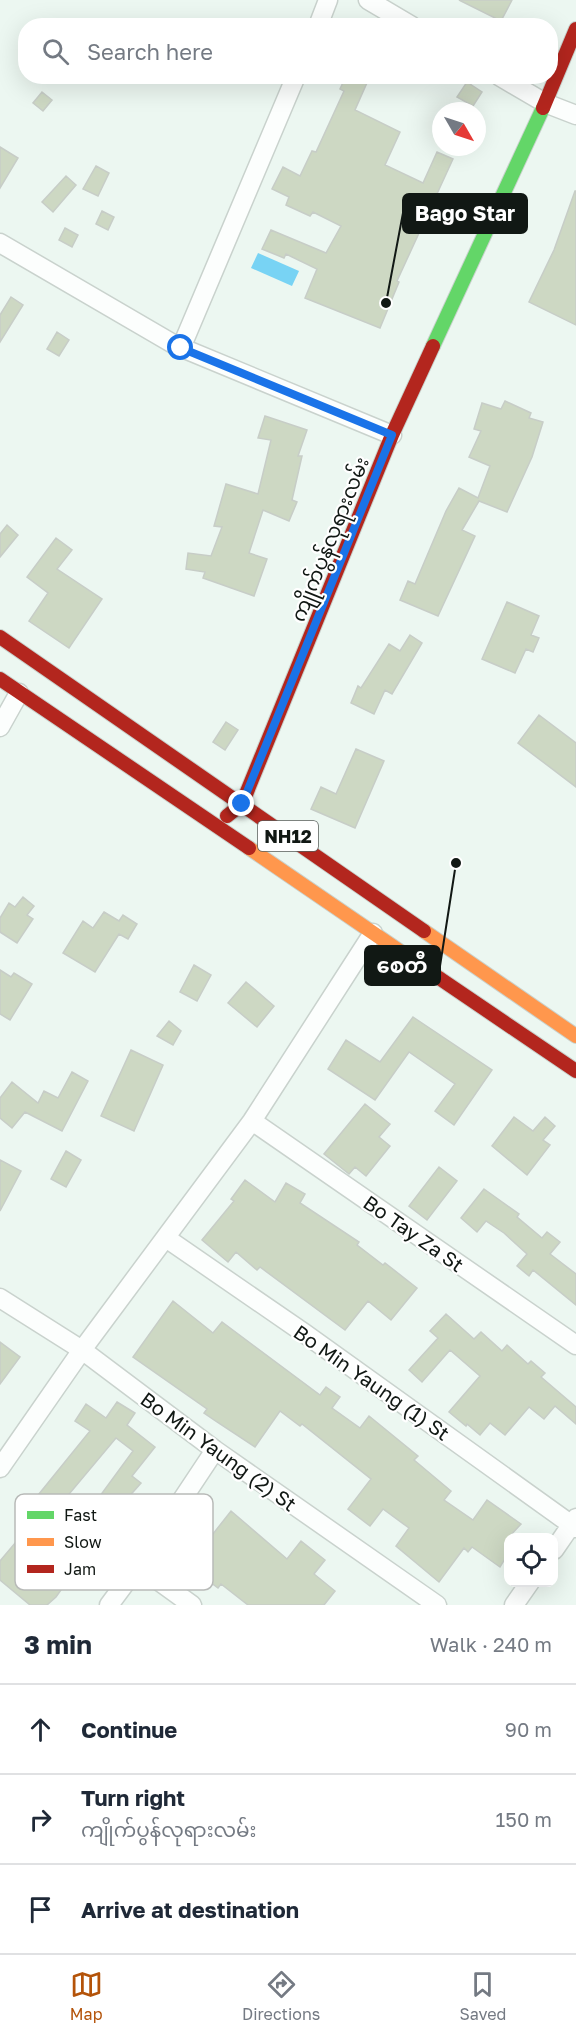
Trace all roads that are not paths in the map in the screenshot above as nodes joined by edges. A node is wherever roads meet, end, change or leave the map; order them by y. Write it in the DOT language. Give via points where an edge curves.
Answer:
graph roads {
  1 [pos="328,0"];
  2 [pos="368,0"];
  3 [pos="321,18"];
  4 [pos="398,18"];
  5 [pos="576,29"];
  6 [pos="558,72"];
  7 [pos="293,84"];
  8 [pos="513,84"];
  9 [pos="553,84"];
  10 [pos="545,103"];
  11 [pos="576,115"];
  12 [pos="0,243"];
  13 [pos="181,348"];
  14 [pos="392,435"];
  15 [pos="0,637"];
  16 [pos="0,679"];
  17 [pos="20,693"];
  18 [pos="0,727"];
  19 [pos="242,804"];
  20 [pos="214,826"];
  21 [pos="373,933"];
  22 [pos="576,1036"];
  23 [pos="576,1071"];
  24 [pos="252,1121"];
  25 [pos="166,1238"];
  26 [pos="0,1298"];
  27 [pos="576,1345"];
  28 [pos="82,1350"];
  29 [pos="215,1450"];
  30 [pos="0,1468"];
  31 [pos="186,1494"];
  32 [pos="574,1523"];
  33 [pos="558,1545"];
  34 [pos="527,1587"];
  35 [pos="120,1590"];
  36 [pos="171,1590"];
  37 [pos="108,1605"];
  38 [pos="192,1605"];
  39 [pos="437,1605"];
  40 [pos="514,1605"];
  1 -- 3 [label="street"];
  2 -- 4 [label="street"];
  5 -- 6 [label="main road, ကျိုက်ပွန်လုရားလမ်း"];
  7 -- 13 [label="street"];
  8 -- 10 [label="street"];
  9 -- 10 [label="main road, ကျိုက်ပွန်လုရားလမ်း"];
  10 -- 11 [label="street"];
  10 -- 14 [label="main road, ကျိုက်ပွန်လုရားလမ်း"];
  12 -- 13 [label="street"];
  13 -- 14 [label="street"];
  14 -- 19 [label="main road, ကျိုက်ပွန်လုရားလမ်း"];
  15 -- 19 [label="main road, NH12"];
  16 -- 17 [label="main road, NH12"];
  17 -- 18 [label="street"];
  17 -- 20 [label="main road, NH12"];
  19 -- 20 [label="main road, ကျိုက်ပွန်လုရားလမ်း"];
  19 -- 22 [label="main road, NH12"];
  20 -- 21 [label="main road, NH12"];
  21 -- 23 [label="main road, NH12"];
  21 -- 24 [label="street"];
  24 -- 25 [label="street"];
  24 -- 27 [label="street, Bo Tay Za St"];
  25 -- 28 [label="street"];
  25 -- 32 [label="street, Bo Min Yaung (1) St"];
  26 -- 28 [label="street, Bo Min Yaung (2) St"];
  28 -- 29 [label="street, Bo Min Yaung (2) St"];
  28 -- 30 [label="street"];
  29 -- 31 [label="street"];
  29 -- 39 [label="street, Bo Min Yaung (2) St"];
  32 -- 33 [label="street"];
  34 -- 40 [label="street"];
  35 -- 37 [label="street"];
  36 -- 38 [label="street"];
}
